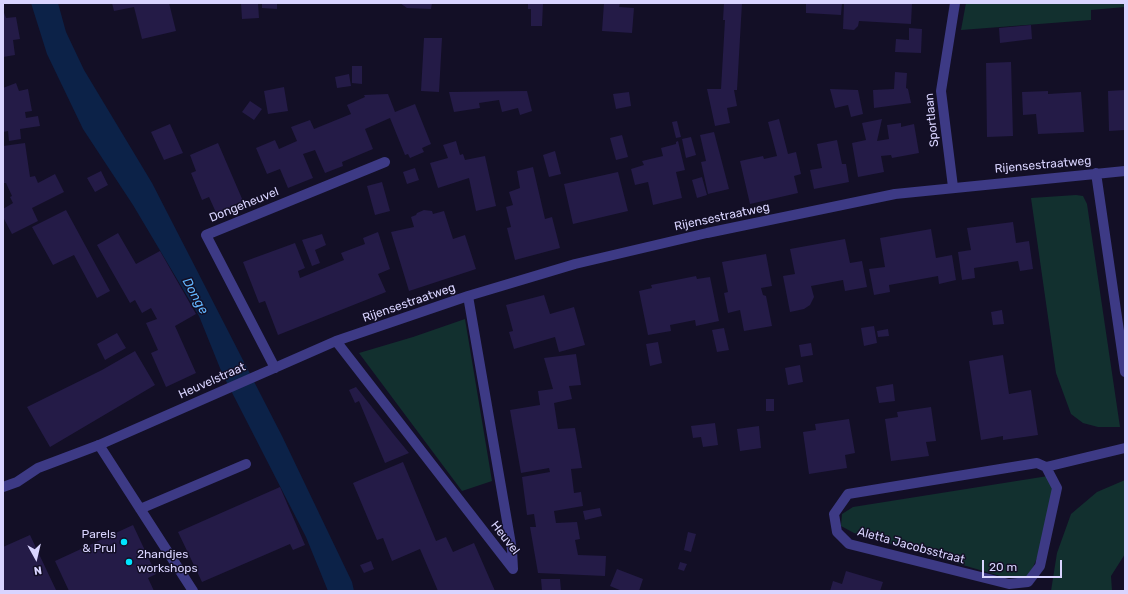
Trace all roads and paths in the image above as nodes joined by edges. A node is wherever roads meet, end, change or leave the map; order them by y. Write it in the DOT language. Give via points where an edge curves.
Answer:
graph roads {
  1 [pos="955,3"];
  2 [pos="385,162"];
  3 [pos="1125,171"];
  4 [pos="1096,173"];
  5 [pos="953,187"];
  6 [pos="468,296"];
  7 [pos="336,341"];
  8 [pos="275,368"];
  9 [pos="1125,372"];
  10 [pos="99,445"];
  11 [pos="1125,448"];
  12 [pos="246,464"];
  13 [pos="1046,467"];
  14 [pos="3,487"];
  15 [pos="140,509"];
  16 [pos="193,591"];
  1 -- 5 [label="street, Sportlaan" via="941,91"];
  2 -- 8 [label="street, Dongeheuvel" via="206,235"];
  3 -- 4 [label="street, Rijensestraatweg"];
  4 -- 5 [label="street, Rijensestraatweg"];
  4 -- 9 [label="street"];
  5 -- 6 [label="street, Rijensestraatweg" via="895,194 707,233 575,264"];
  6 -- 7 [label="street, Rijensestraatweg"];
  6 -- 7 [label="street, Heuvel" via="512,550 513,569"];
  7 -- 8 [label="street, Heuvelstraat"];
  8 -- 10 [label="street, Heuvelstraat"];
  10 -- 14 [label="street, Heuvelstraat" via="38,468"];
  10 -- 15 [label="street"];
  11 -- 13 [label="street, Aletta Jacobsstraat"];
  12 -- 15 [label="street"];
  13 -- 13 [label="street, Aletta Jacobsstraat" via="1037,463 848,494 834,514 837,532 849,544 1009,584 1028,582 1040,566 1057,488"];
  15 -- 16 [label="street"];
}
